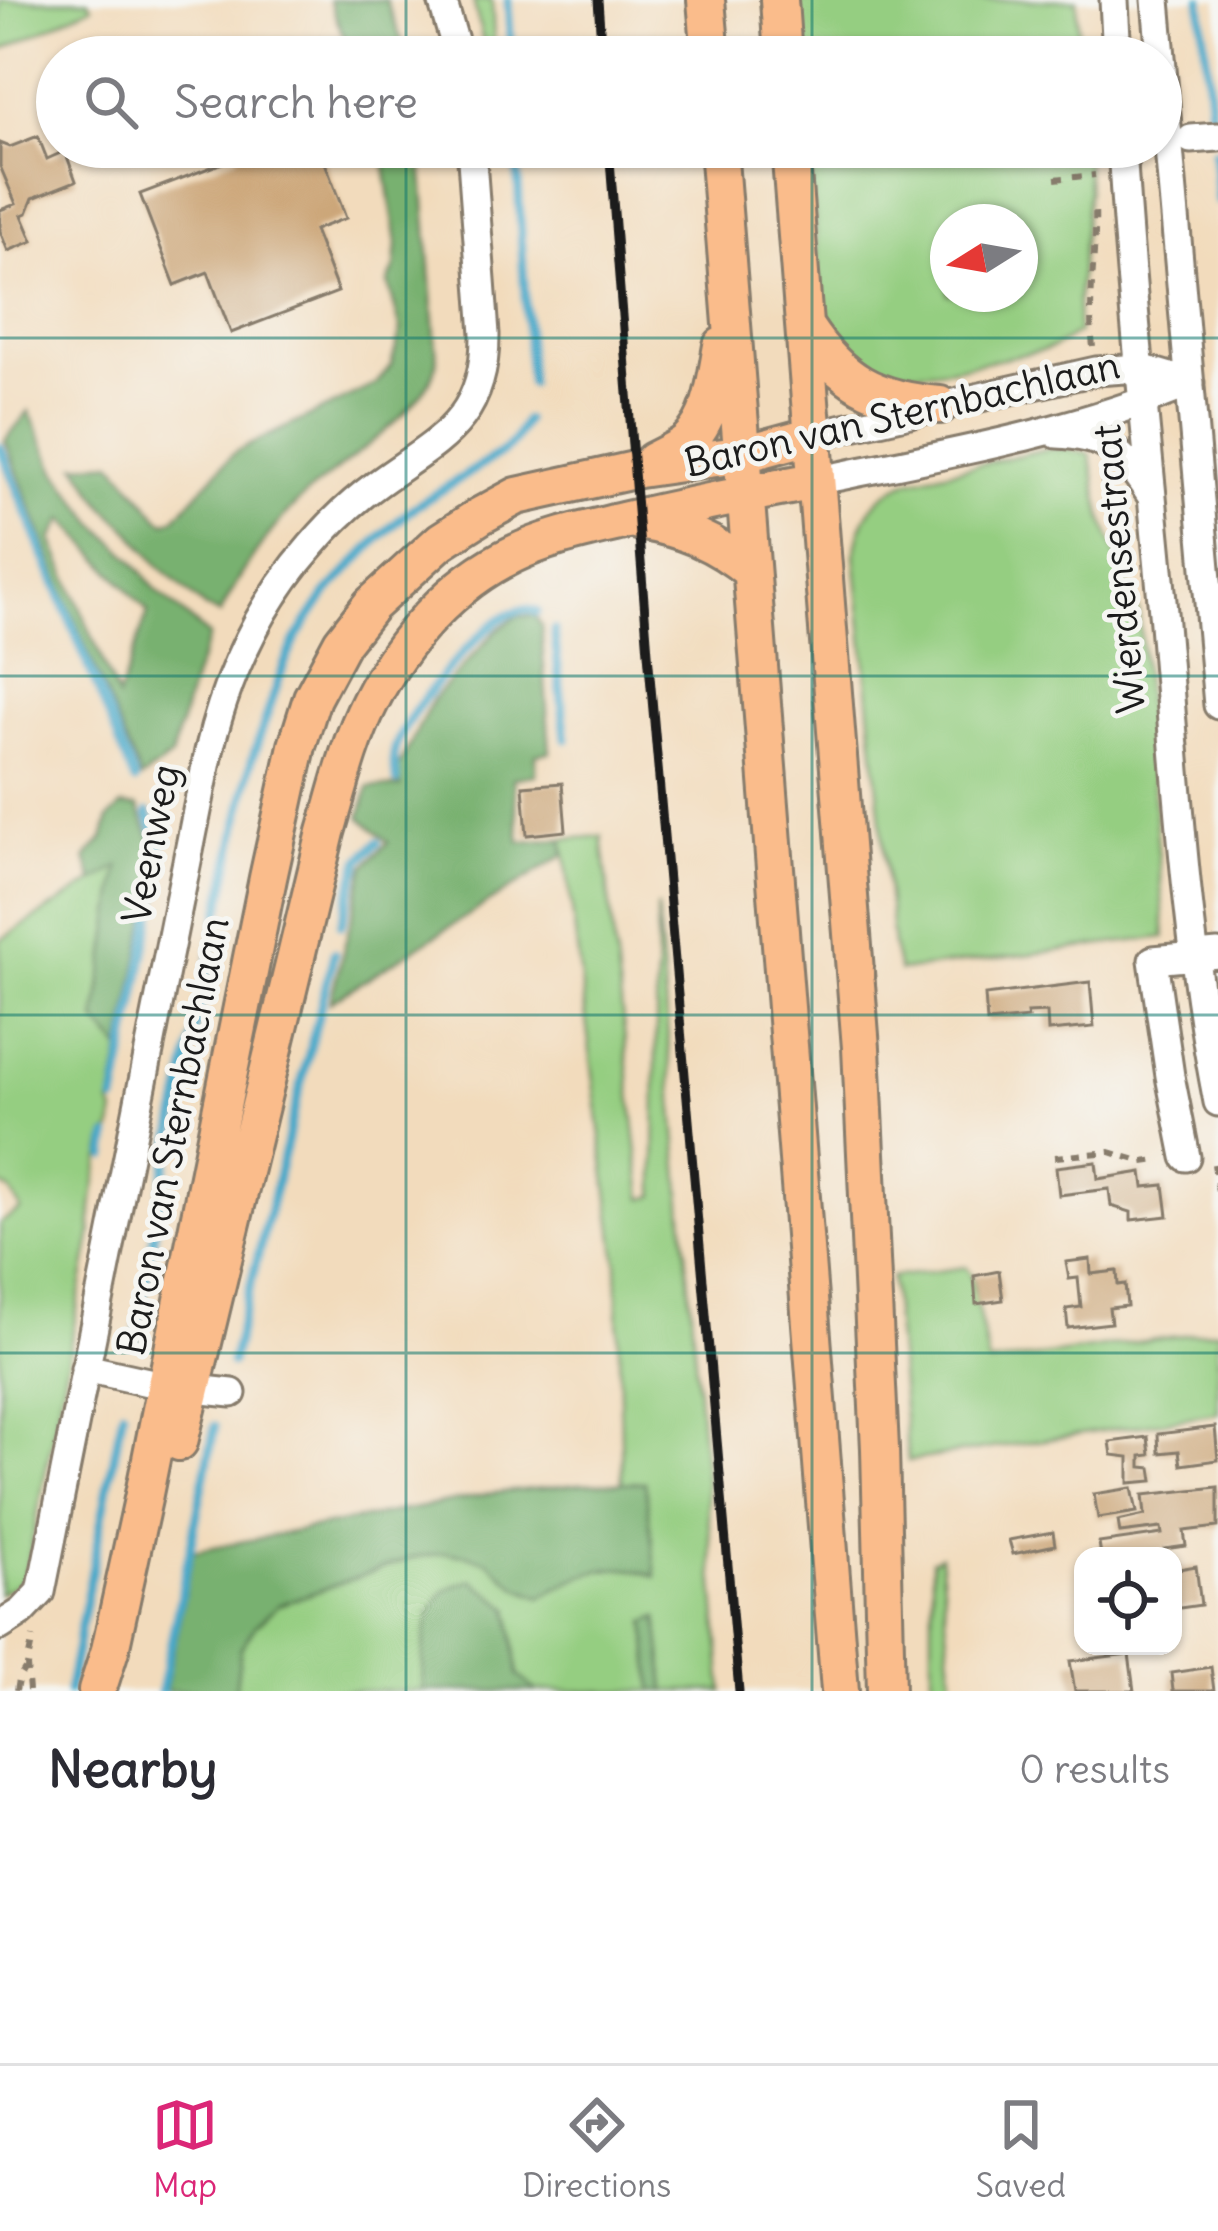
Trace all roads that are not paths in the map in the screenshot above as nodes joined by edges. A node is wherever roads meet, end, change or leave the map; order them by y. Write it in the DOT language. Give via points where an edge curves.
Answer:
graph roads {
  1 [pos="442,0"];
  2 [pos="706,0"];
  3 [pos="779,0"];
  4 [pos="1114,0"];
  5 [pos="1156,0"];
  6 [pos="453,36"];
  7 [pos="709,36"];
  8 [pos="782,36"];
  9 [pos="1117,36"];
  10 [pos="1159,36"];
  11 [pos="473,168"];
  12 [pos="720,168"];
  13 [pos="791,168"];
  14 [pos="1124,168"];
  15 [pos="1171,168"];
  16 [pos="730,305"];
  17 [pos="802,324"];
  18 [pos="1140,368"];
  19 [pos="1190,383"];
  20 [pos="1143,403"];
  21 [pos="940,405"];
  22 [pos="813,435"];
  23 [pos="1035,435"];
  24 [pos="743,454"];
  25 [pos="639,469"];
  26 [pos="815,481"];
  27 [pos="745,494"];
  28 [pos="1153,497"];
  29 [pos="629,520"];
  30 [pos="752,571"];
  31 [pos="1218,705"];
  32 [pos="1218,907"];
  33 [pos="1189,911"];
  34 [pos="1207,955"];
  35 [pos="1218,1102"];
  36 [pos="1186,1157"];
  37 [pos="86,1368"];
  38 [pos="178,1386"];
  39 [pos="232,1393"];
  40 [pos="0,1626"];
  41 [pos="97,1691"];
  42 [pos="123,1691"];
  43 [pos="840,1691"];
  44 [pos="886,1691"];
  1 -- 6 [label="street"];
  2 -- 7 [label="main road"];
  3 -- 8 [label="main road"];
  4 -- 9 [label="street"];
  5 -- 10 [label="street"];
  11 -- 37 [label="street, Veenweg" via="485,334 469,406 444,438 364,494 310,546 232,674 208,751"];
  12 -- 16 [label="main road"];
  13 -- 17 [label="main road"];
  14 -- 18 [label="street, Wierdensestraat"];
  15 -- 19 [label="street"];
  16 -- 24 [label="main road"];
  16 -- 25 [label="main road" via="698,428"];
  17 -- 21 [label="main road" via="861,386"];
  17 -- 22 [label="main road"];
  18 -- 19 [label="street, Baron van Sternbachlaan"];
  18 -- 20 [label="street, Wierdensestraat"];
  18 -- 21 [label="street, Baron van Sternbachlaan"];
  19 -- 20 [label="street, Baron van Sternbachlaan"];
  19 -- 31 [label="street"];
  20 -- 23 [label="street, Baron van Sternbachlaan"];
  20 -- 28 [label="street, Wierdensestraat"];
  21 -- 22 [label="street, Baron van Sternbachlaan"];
  22 -- 24 [label="main road, Baron van Sternbachlaan"];
  22 -- 26 [label="main road"];
  23 -- 26 [label="street, Baron van Sternbachlaan"];
  23 -- 28 [label="street" via="1100,439"];
  24 -- 25 [label="main road, Baron van Sternbachlaan"];
  24 -- 27 [label="main road"];
  25 -- 38 [label="main road, Baron van Sternbachlaan" via="517,496 458,529 371,605 319,684 268,878"];
  26 -- 27 [label="main road, Baron van Sternbachlaan"];
  26 -- 44 [label="main road" via="861,1048"];
  27 -- 29 [label="main road, Baron van Sternbachlaan"];
  27 -- 30 [label="main road"];
  28 -- 33 [label="street, Wierdensestraat"];
  29 -- 30 [label="main road" via="697,535"];
  29 -- 38 [label="main road, Baron van Sternbachlaan" via="514,554 469,582 419,628 368,705 326,832"];
  30 -- 43 [label="main road"];
  32 -- 33 [label="street"];
  33 -- 34 [label="street, Wierdensestraat"];
  34 -- 35 [label="street, Wierdensestraat" via="1208,1050"];
  34 -- 36 [label="street" via="1153,960"];
  37 -- 38 [label="street"];
  37 -- 40 [label="street, Veenweg" via="41,1592"];
  38 -- 39 [label="street"];
  38 -- 41 [label="main road, Baron van Sternbachlaan"];
  38 -- 42 [label="main road, Baron van Sternbachlaan"];
}
